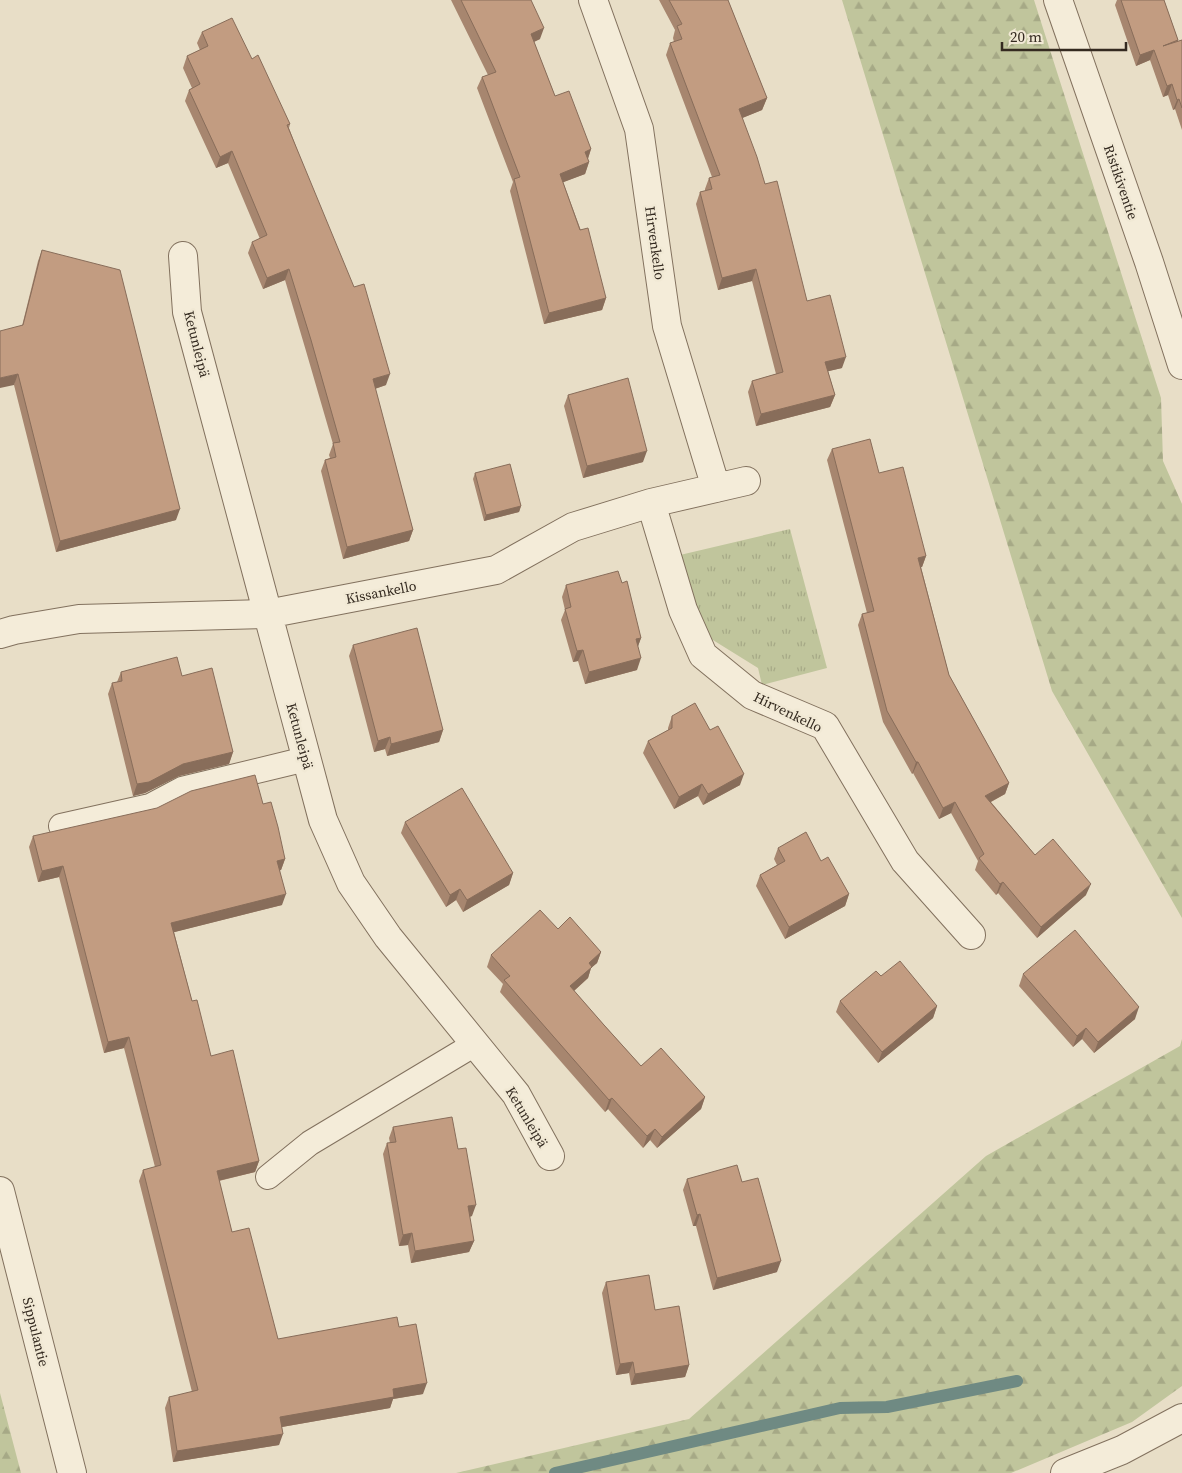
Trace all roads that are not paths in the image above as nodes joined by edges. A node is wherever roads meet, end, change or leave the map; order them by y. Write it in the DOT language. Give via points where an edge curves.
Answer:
graph roads {
  1 [pos="593,0"];
  2 [pos="1058,0"];
  3 [pos="183,256"];
  4 [pos="1182,365"];
  5 [pos="746,481"];
  6 [pos="716,488"];
  7 [pos="652,504"];
  8 [pos="266,614"];
  9 [pos="0,634"];
  10 [pos="306,759"];
  11 [pos="62,826"];
  12 [pos="971,935"];
  13 [pos="475,1044"];
  14 [pos="550,1156"];
  15 [pos="268,1177"];
  16 [pos="0,1191"];
  17 [pos="1182,1418"];
  18 [pos="72,1473"];
  19 [pos="1065,1473"];
  1 -- 6 [label="street, Hirvenkello" via="639,129 667,326"];
  2 -- 4 [label="street, Ristikiventie"];
  3 -- 8 [label="street, Ketunleipä" via="188,312"];
  5 -- 6 [label="street, Kissankello"];
  6 -- 7 [label="street, Kissankello"];
  7 -- 8 [label="street, Kissankello" via="573,527 496,570"];
  7 -- 12 [label="street, Hirvenkello" via="682,610 703,655 752,695 825,726 905,861"];
  8 -- 9 [label="street, Kissankello" via="79,619"];
  8 -- 10 [label="street, Ketunleipä"];
  10 -- 11 [label="lane" via="182,789 150,806"];
  10 -- 13 [label="street, Ketunleipä" via="323,820 351,883 388,937"];
  13 -- 14 [label="street, Ketunleipä" via="516,1094"];
  13 -- 15 [label="lane" via="310,1143"];
  16 -- 18 [label="street, Sippulantie"];
  17 -- 19 [label="street" via="1122,1450"];
}
